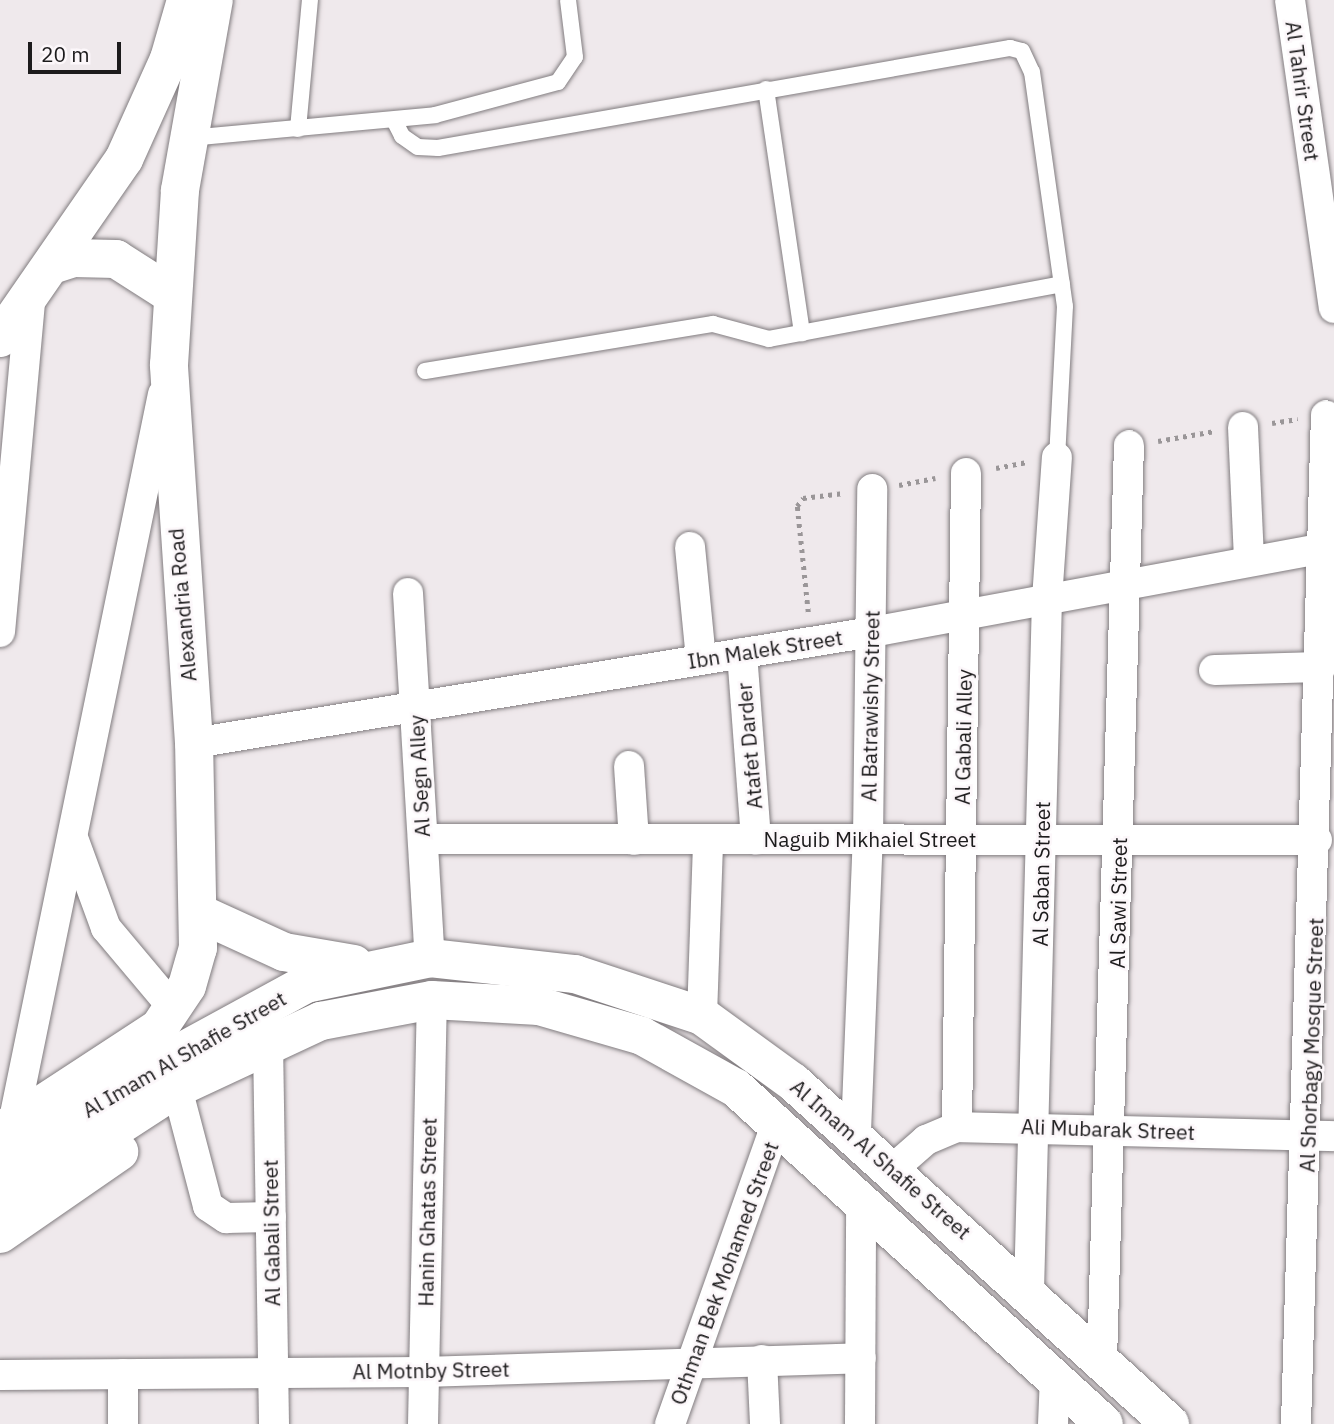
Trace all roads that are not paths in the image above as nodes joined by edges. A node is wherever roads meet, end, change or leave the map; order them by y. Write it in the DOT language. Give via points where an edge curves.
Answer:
graph roads {
  1 [pos="186,0"];
  2 [pos="214,0"];
  3 [pos="310,0"];
  4 [pos="568,0"];
  5 [pos="1290,0"];
  6 [pos="766,89"];
  7 [pos="1320,111"];
  8 [pos="394,120"];
  9 [pos="298,129"];
  10 [pos="187,138"];
  11 [pos="42,279"];
  12 [pos="1062,285"];
  13 [pos="171,294"];
  14 [pos="1334,307"];
  15 [pos="802,333"];
  16 [pos="0,338"];
  17 [pos="169,365"];
  18 [pos="425,371"];
  19 [pos="1326,415"];
  20 [pos="1243,427"];
  21 [pos="1129,445"];
  22 [pos="1057,457"];
  23 [pos="966,473"];
  24 [pos="872,489"];
  25 [pos="690,547"];
  26 [pos="1329,547"];
  27 [pos="1249,561"];
  28 [pos="1126,584"];
  29 [pos="408,593"];
  30 [pos="1047,599"];
  31 [pos="966,614"];
  32 [pos="0,632"];
  33 [pos="872,632"];
  34 [pos="741,653"];
  35 [pos="701,659"];
  36 [pos="1321,667"];
  37 [pos="1214,670"];
  38 [pos="415,706"];
  39 [pos="194,743"];
  40 [pos="629,766"];
  41 [pos="71,829"];
  42 [pos="423,839"];
  43 [pos="634,839"];
  44 [pos="757,839"];
  45 [pos="868,839"];
  46 [pos="961,839"];
  47 [pos="1120,839"];
  48 [pos="708,840"];
  49 [pos="1042,840"];
  50 [pos="1317,840"];
  51 [pos="201,914"];
  52 [pos="430,958"];
  53 [pos="374,965"];
  54 [pos="432,1000"];
  55 [pos="174,1009"];
  56 [pos="702,1016"];
  57 [pos="268,1042"];
  58 [pos="177,1088"];
  59 [pos="778,1122"];
  60 [pos="1037,1126"];
  61 [pos="957,1127"];
  62 [pos="1114,1129"];
  63 [pos="856,1132"];
  64 [pos="1321,1135"];
  65 [pos="29,1140"];
  66 [pos="894,1168"];
  67 [pos="0,1170"];
  68 [pos="862,1199"];
  69 [pos="0,1203"];
  70 [pos="271,1217"];
  71 [pos="0,1234"];
  72 [pos="1029,1290"];
  73 [pos="861,1358"];
  74 [pos="762,1360"];
  75 [pos="1102,1360"];
  76 [pos="692,1363"];
  77 [pos="423,1372"];
  78 [pos="273,1373"];
  79 [pos="123,1374"];
  80 [pos="0,1375"];
  81 [pos="1055,1377"];
  82 [pos="123,1424"];
  83 [pos="274,1424"];
  84 [pos="423,1424"];
  85 [pos="670,1424"];
  86 [pos="765,1424"];
  87 [pos="860,1424"];
  88 [pos="1053,1424"];
  89 [pos="1104,1424"];
  90 [pos="1170,1424"];
  91 [pos="1297,1424"];
  1 -- 11 [label="main road" via="143,122"];
  2 -- 10 [label="main road, Alexandria Road"];
  3 -- 9 [label="lane"];
  4 -- 8 [label="lane" via="575,57 558,82"];
  5 -- 7 [label="street, Al Tahrir Street"];
  6 -- 8 [label="lane" via="438,148 418,147 402,136"];
  6 -- 12 [label="lane" via="1010,48 1022,51 1032,72"];
  6 -- 15 [label="lane"];
  7 -- 14 [label="street, Al Tahrir Street"];
  8 -- 9 [label="lane"];
  9 -- 10 [label="lane"];
  10 -- 13 [label="main road, Alexandria Road"];
  11 -- 13 [label="main road" via="95,256 116,259"];
  11 -- 16 [label="main road"];
  11 -- 32 [label="street"];
  12 -- 15 [label="lane"];
  12 -- 22 [label="lane"];
  13 -- 17 [label="main road, Alexandria Road"];
  15 -- 18 [label="lane" via="755,338 713,324"];
  17 -- 39 [label="main road, Alexandria Road"];
  17 -- 41 [label="street"];
  19 -- 26 [label="street, Al Shorbagy Mosque Street"];
  20 -- 27 [label="street"];
  21 -- 28 [label="street, Al Sawi Street"];
  22 -- 30 [label="street, Al Saban Street"];
  23 -- 31 [label="street, Al Gabali Alley"];
  24 -- 33 [label="street, Al Batrawishy Street"];
  25 -- 35 [label="street"];
  26 -- 27 [label="street, Ibn Malek Street"];
  26 -- 36 [label="street, Al Shorbagy Mosque Street"];
  27 -- 28 [label="street, Ibn Malek Street"];
  28 -- 30 [label="street, Ibn Malek Street"];
  28 -- 47 [label="street, Al Sawi Street"];
  29 -- 38 [label="street, Al Segn Alley"];
  30 -- 31 [label="street, Ibn Malek Street"];
  30 -- 49 [label="street, Al Saban Street"];
  31 -- 33 [label="street, Ibn Malek Street"];
  31 -- 46 [label="street, Al Gabali Alley"];
  33 -- 34 [label="street, Ibn Malek Street"];
  33 -- 45 [label="street, Al Batrawishy Street"];
  34 -- 35 [label="street, Ibn Malek Street"];
  34 -- 44 [label="street, Atafet Darder"];
  35 -- 38 [label="street, Ibn Malek Street"];
  36 -- 37 [label="street"];
  36 -- 50 [label="street, Al Shorbagy Mosque Street"];
  38 -- 39 [label="street, Ibn Malek Street"];
  38 -- 42 [label="street, Al Segn Alley"];
  39 -- 51 [label="main road, Alexandria Road"];
  40 -- 43 [label="street"];
  41 -- 55 [label="street" via="107,928"];
  41 -- 65 [label="street"];
  42 -- 43 [label="street, Naguib Mikhaiel Street"];
  42 -- 52 [label="street, Al Segn Alley"];
  43 -- 48 [label="street, Naguib Mikhaiel Street"];
  44 -- 45 [label="street, Naguib Mikhaiel Street"];
  44 -- 48 [label="street, Naguib Mikhaiel Street"];
  45 -- 46 [label="street, Naguib Mikhaiel Street"];
  45 -- 63 [label="street, Al Batrawishy Street"];
  46 -- 49 [label="street, Naguib Mikhaiel Street"];
  46 -- 61 [label="street, Al Gabali Alley"];
  47 -- 49 [label="street, Naguib Mikhaiel Street"];
  47 -- 50 [label="street, Naguib Mikhaiel Street"];
  47 -- 62 [label="street, Al Sawi Street"];
  48 -- 56 [label="street"];
  49 -- 60 [label="street, Al Saban Street"];
  50 -- 64 [label="street, Al Shorbagy Mosque Street"];
  51 -- 53 [label="main road" via="284,952"];
  51 -- 55 [label="main road, Alexandria Road" via="195,961"];
  52 -- 53 [label="main road, Al Imam Al Shafie Street"];
  52 -- 56 [label="main road, Al Imam Al Shafie Street" via="575,975"];
  53 -- 65 [label="main road, Al Imam Al Shafie Street" via="306,984 259,1007"];
  54 -- 57 [label="main road, Al Imam Al Shafie Street" via="321,1021"];
  54 -- 59 [label="main road, Al Imam Al Shafie Street" via="539,1006 592,1018 691,1059"];
  54 -- 77 [label="street, Hanin Ghatas Street"];
  55 -- 65 [label="main road, Alexandria Road"];
  56 -- 63 [label="main road, Al Imam Al Shafie Street"];
  57 -- 58 [label="main road, Al Imam Al Shafie Street"];
  57 -- 70 [label="street, Al Gabali Street"];
  58 -- 65 [label="main road, Al Imam Al Shafie Street"];
  58 -- 70 [label="street" via="208,1206 226,1218"];
  58 -- 71 [label="main road, Al Imam Al Shafie Street" via="129,1144"];
  59 -- 68 [label="main road, Al Imam Al Shafie Street"];
  59 -- 76 [label="street, Othman Bek Mohamed Street"];
  60 -- 61 [label="street, Ali Mubarak Street"];
  60 -- 62 [label="street, Ali Mubarak Street"];
  60 -- 72 [label="street, Al Saban Street"];
  61 -- 66 [label="street, Ali Mubarak Street" via="926,1140"];
  62 -- 64 [label="street, Ali Mubarak Street"];
  62 -- 75 [label="street, Al Sawi Street"];
  63 -- 66 [label="main road, Al Imam Al Shafie Street"];
  64 -- 91 [label="street, Al Shorbagy Mosque Street"];
  65 -- 67 [label="main road"];
  65 -- 69 [label="main road"];
  66 -- 72 [label="main road, Al Imam Al Shafie Street"];
  68 -- 73 [label="street"];
  68 -- 81 [label="main road, Al Imam Al Shafie Street"];
  70 -- 78 [label="street, Al Gabali Street"];
  72 -- 75 [label="main road, Al Imam Al Shafie Street"];
  73 -- 74 [label="street, Al Motnby Street"];
  73 -- 87 [label="street"];
  74 -- 76 [label="street, Al Motnby Street"];
  74 -- 86 [label="street"];
  75 -- 90 [label="main road, Al Imam Al Shafie Street"];
  76 -- 77 [label="street, Al Motnby Street"];
  76 -- 85 [label="street, Othman Bek Mohamed Street"];
  77 -- 78 [label="street, Al Motnby Street"];
  77 -- 84 [label="street, Hanin Ghatas Street"];
  78 -- 79 [label="street, Al Motnby Street"];
  78 -- 83 [label="street, Al Gabali Street"];
  79 -- 80 [label="street, Al Motnby Street"];
  79 -- 82 [label="street"];
  81 -- 88 [label="street"];
  81 -- 89 [label="main road, Al Imam Al Shafie Street"];
}
